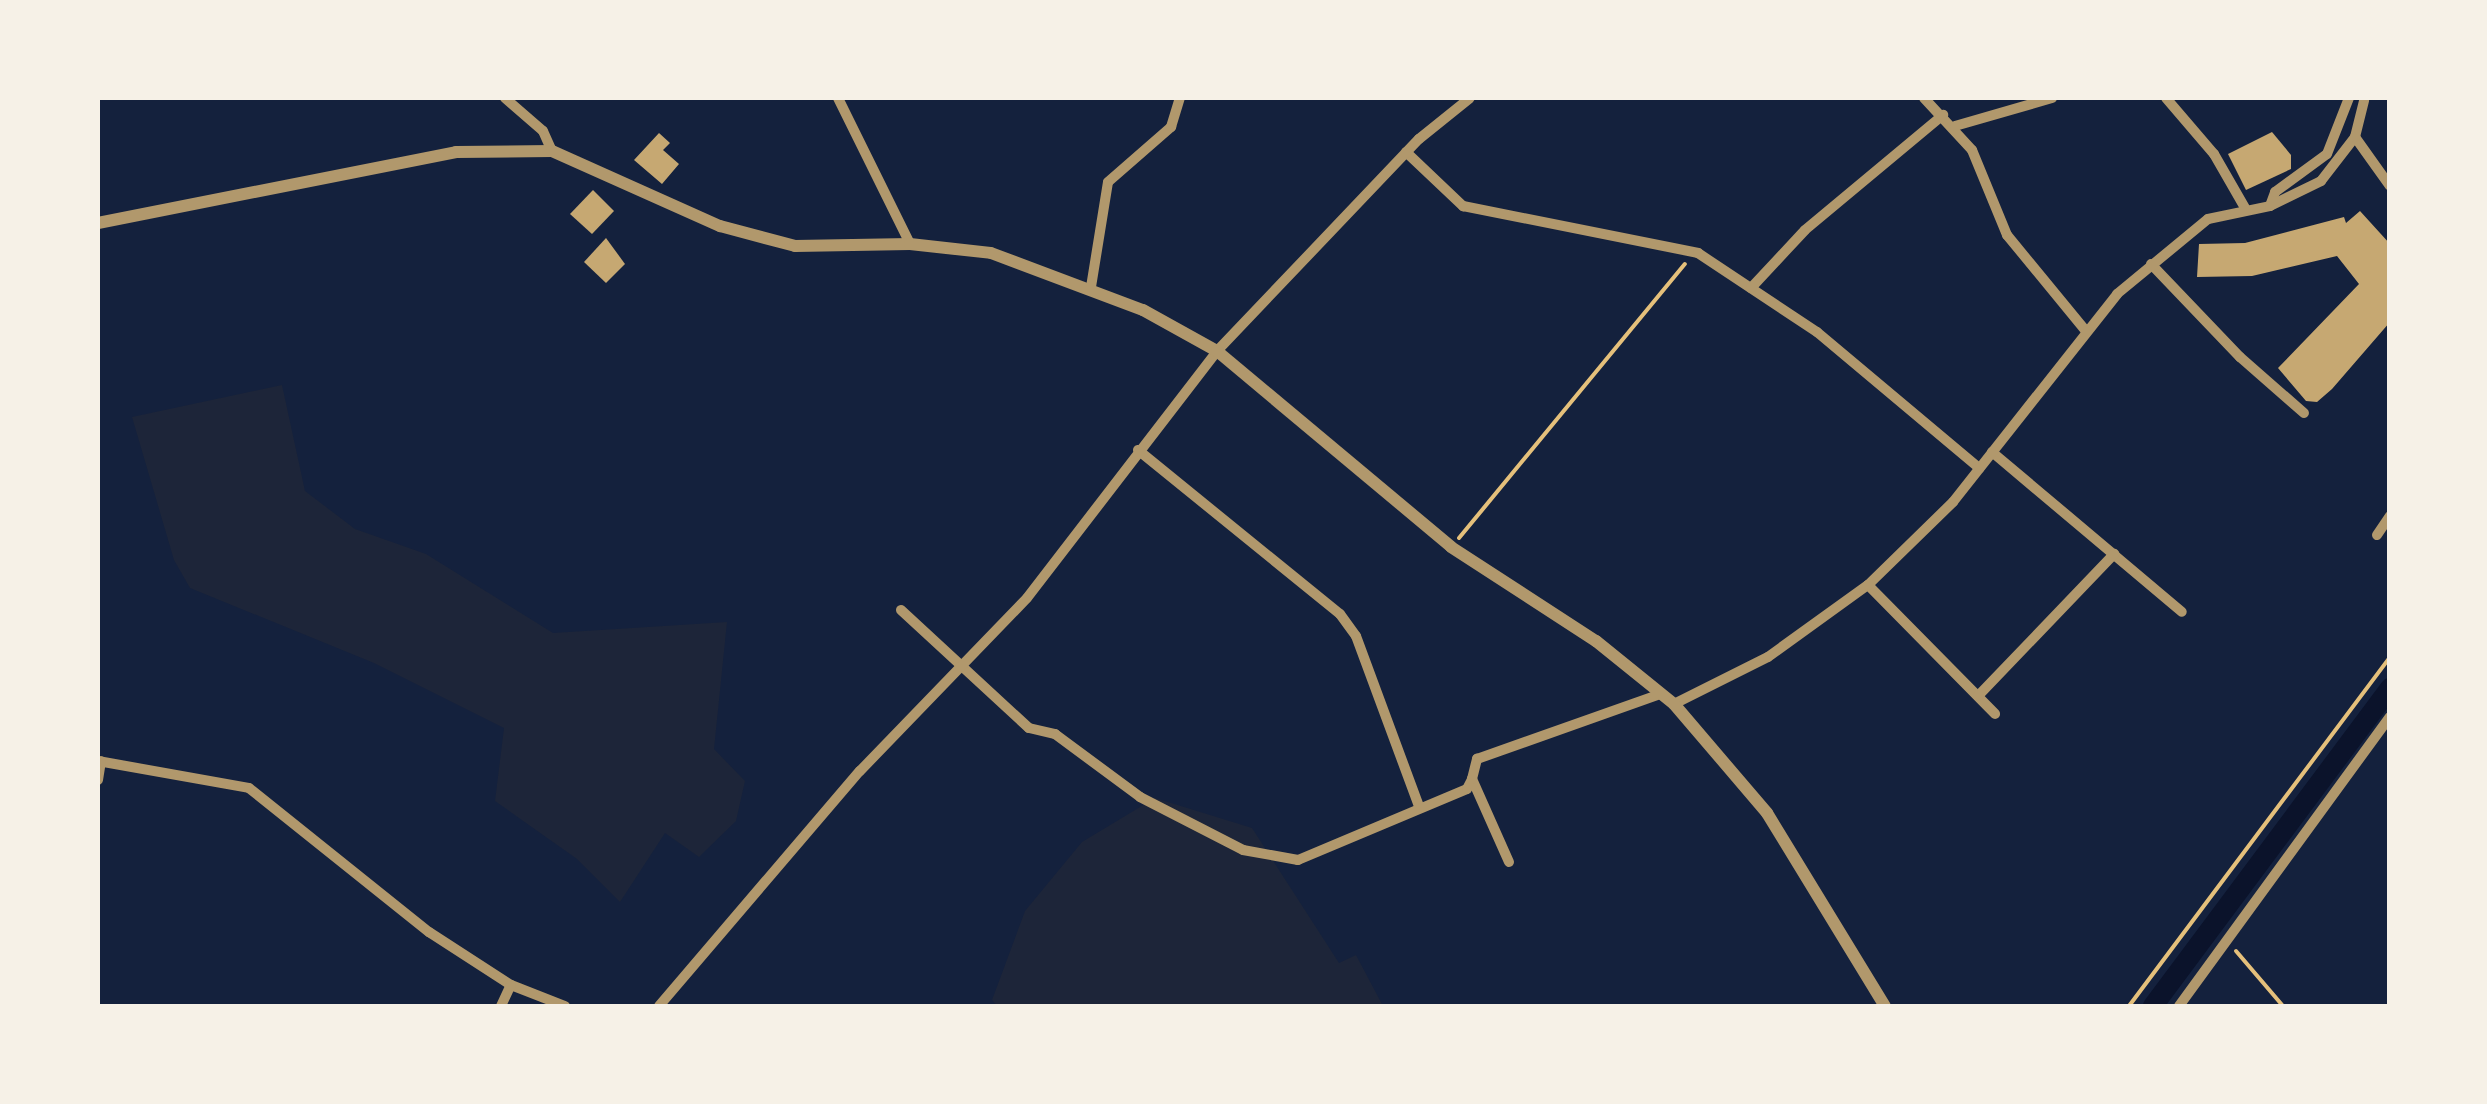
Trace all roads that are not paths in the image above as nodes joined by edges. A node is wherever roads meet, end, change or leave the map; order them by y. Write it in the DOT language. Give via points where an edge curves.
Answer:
graph roads {
  1 [pos="505,98"];
  2 [pos="838,98"];
  3 [pos="1180,98"];
  4 [pos="1470,98"];
  5 [pos="1924,98"];
  6 [pos="2052,98"];
  7 [pos="2166,98"];
  8 [pos="2349,98"];
  9 [pos="2364,100"];
  10 [pos="1944,115"];
  11 [pos="1955,126"];
  12 [pos="2355,137"];
  13 [pos="552,151"];
  14 [pos="1406,152"];
  15 [pos="2390,186"];
  16 [pos="2270,206"];
  17 [pos="2245,208"];
  18 [pos="98,223"];
  19 [pos="910,244"];
  20 [pos="2152,264"];
  21 [pos="1091,287"];
  22 [pos="1751,288"];
  23 [pos="2084,330"];
  24 [pos="1217,352"];
  25 [pos="2304,413"];
  26 [pos="1138,450"];
  27 [pos="1992,452"];
  28 [pos="1980,468"];
  29 [pos="2390,516"];
  30 [pos="2377,535"];
  31 [pos="2114,554"];
  32 [pos="1868,585"];
  33 [pos="901,610"];
  34 [pos="2182,612"];
  35 [pos="959,669"];
  36 [pos="1662,694"];
  37 [pos="1978,696"];
  38 [pos="1674,704"];
  39 [pos="1995,714"];
  40 [pos="2390,717"];
  41 [pos="99,761"];
  42 [pos="1472,779"];
  43 [pos="98,780"];
  44 [pos="1419,806"];
  45 [pos="1509,862"];
  46 [pos="511,984"];
  47 [pos="501,1006"];
  48 [pos="564,1006"];
  49 [pos="659,1006"];
  50 [pos="1885,1006"];
  51 [pos="2179,1006"];
  1 -- 13 [label="street" via="543,132"];
  2 -- 19 [label="street"];
  3 -- 21 [label="street" via="1171,127 1108,182"];
  4 -- 14 [label="street"];
  5 -- 10 [label="street"];
  6 -- 11 [label="street"];
  7 -- 17 [label="street" via="2214,154"];
  8 -- 16 [label="street" via="2327,154 2275,192"];
  9 -- 12 [label="street"];
  10 -- 11 [label="street"];
  10 -- 22 [label="street" via="1805,230"];
  11 -- 23 [label="street" via="2007,235"];
  12 -- 15 [label="street"];
  12 -- 16 [label="street" via="2321,182"];
  13 -- 18 [label="street" via="456,152"];
  13 -- 19 [label="street" via="720,226 795,246"];
  14 -- 22 [label="street" via="1463,206 1695,252"];
  14 -- 24 [label="street"];
  16 -- 17 [label="street"];
  17 -- 20 [label="street" via="2208,219"];
  19 -- 21 [label="street" via="990,252"];
  20 -- 23 [label="street"];
  20 -- 25 [label="street"];
  21 -- 24 [label="street"];
  22 -- 28 [label="street" via="1872,374"];
  23 -- 27 [label="street"];
  24 -- 26 [label="street"];
  24 -- 36 [label="street" via="1451,547 1596,641"];
  26 -- 35 [label="street" via="1027,598"];
  26 -- 44 [label="street" via="1340,614 1356,636"];
  27 -- 28 [label="street"];
  27 -- 31 [label="street"];
  28 -- 32 [label="street"];
  29 -- 30 [label="street"];
  31 -- 34 [label="street"];
  31 -- 37 [label="street"];
  32 -- 37 [label="street"];
  32 -- 38 [label="street" via="1768,657"];
  33 -- 35 [label="street"];
  35 -- 44 [label="street" via="1029,728 1055,734 1140,796 1243,850 1298,860"];
  35 -- 49 [label="street" via="860,771"];
  36 -- 38 [label="street"];
  36 -- 42 [label="street" via="1477,759"];
  37 -- 39 [label="street"];
  38 -- 50 [label="street" via="1767,812"];
  40 -- 51 [label="street"];
  41 -- 43 [label="street"];
  41 -- 46 [label="street" via="249,788 430,932"];
  42 -- 44 [label="street" via="1466,789"];
  42 -- 45 [label="street"];
  46 -- 47 [label="street"];
  46 -- 48 [label="street"];
}
